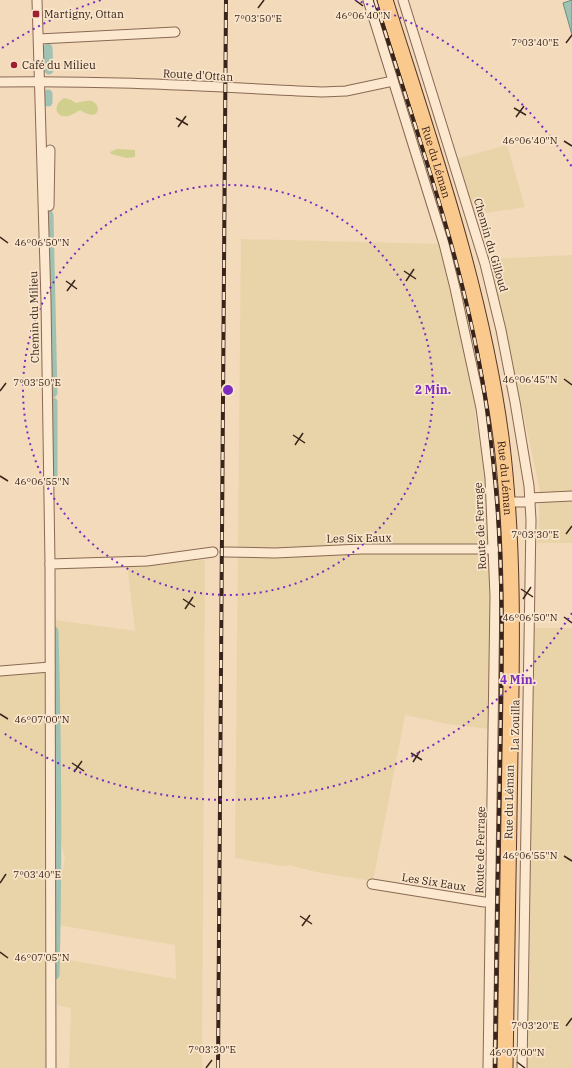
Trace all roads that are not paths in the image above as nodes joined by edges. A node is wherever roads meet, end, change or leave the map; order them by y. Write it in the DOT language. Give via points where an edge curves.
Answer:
graph roads {
  1 [pos="37,0"];
  2 [pos="368,0"];
  3 [pos="385,0"];
  4 [pos="403,0"];
  5 [pos="176,32"];
  6 [pos="39,39"];
  7 [pos="39,81"];
  8 [pos="394,81"];
  9 [pos="0,82"];
  10 [pos="50,150"];
  11 [pos="49,206"];
  12 [pos="572,496"];
  13 [pos="530,500"];
  14 [pos="507,502"];
  15 [pos="494,549"];
  16 [pos="213,552"];
  17 [pos="225,552"];
  18 [pos="50,564"];
  19 [pos="50,667"];
  20 [pos="0,671"];
  21 [pos="372,884"];
  22 [pos="491,902"];
  23 [pos="51,1068"];
  24 [pos="488,1068"];
  25 [pos="505,1068"];
  26 [pos="522,1068"];
  1 -- 6 [label="street, Chemin du Milieu"];
  2 -- 8 [label="street, Route de Ferrage"];
  3 -- 14 [label="main road, Rue du Léman" via="450,209 480,319 500,430"];
  4 -- 13 [label="street, Chemin du Gilloud" via="485,264 514,395"];
  5 -- 6 [label="street"];
  6 -- 7 [label="street, Chemin du Milieu"];
  7 -- 8 [label="street, Route d'Ottan" via="322,92 346,91"];
  7 -- 9 [label="street, Route d'Ottan"];
  7 -- 18 [label="street, Chemin du Milieu"];
  8 -- 15 [label="street, Route de Ferrage" via="445,248 464,325 481,408 490,478"];
  10 -- 11 [label="street"];
  12 -- 13 [label="street"];
  13 -- 14 [label="street"];
  13 -- 26 [label="street, La Zouilla"];
  14 -- 25 [label="main road, Rue du Léman" via="512,638"];
  15 -- 17 [label="street, Les Six Eaux"];
  15 -- 22 [label="street, Route de Ferrage"];
  16 -- 18 [label="street" via="147,562"];
  18 -- 19 [label="street, Chemin du Milieu"];
  19 -- 20 [label="street"];
  19 -- 23 [label="street, Chemin du Milieu"];
  21 -- 22 [label="street, Les Six Eaux"];
  22 -- 24 [label="street, Route de Ferrage"];
}
